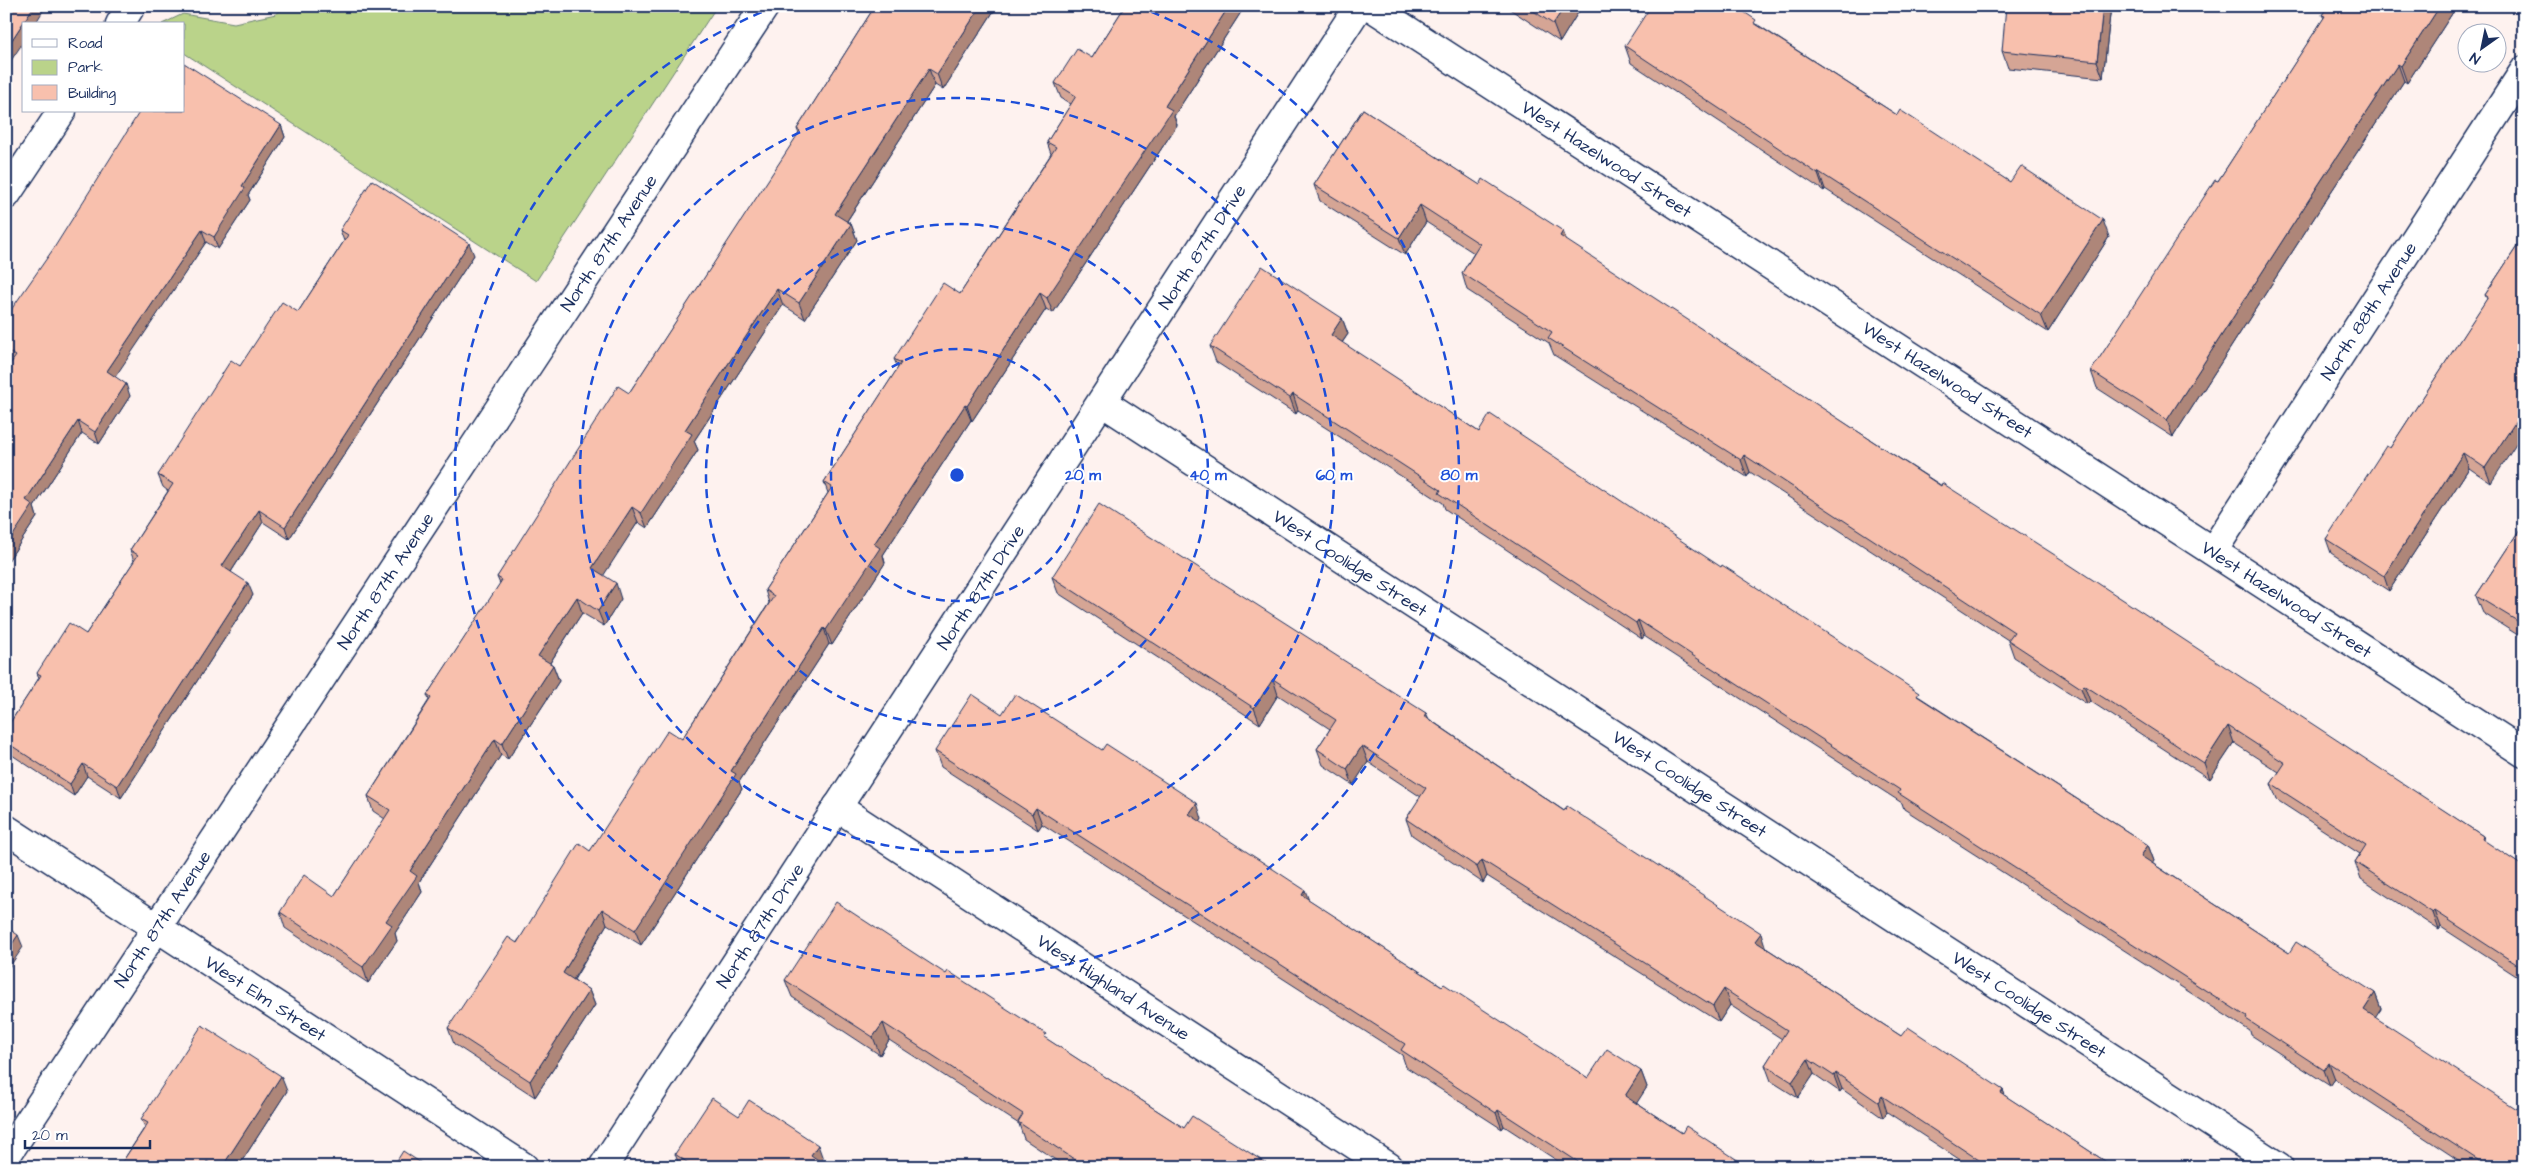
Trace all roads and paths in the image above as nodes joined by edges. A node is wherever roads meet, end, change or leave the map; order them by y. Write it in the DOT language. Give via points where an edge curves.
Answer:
graph roads {
  1 [pos="131,6"];
  2 [pos="765,6"];
  3 [pos="1359,6"];
  4 [pos="1370,6"];
  5 [pos="121,22"];
  6 [pos="2524,71"];
  7 [pos="61,112"];
  8 [pos="6,196"];
  9 [pos="1102,402"];
  10 [pos="2213,551"];
  11 [pos="2524,753"];
  12 [pos="837,807"];
  13 [pos="6,829"];
  14 [pos="157,929"];
  15 [pos="6,1156"];
  16 [pos="524,1167"];
  17 [pos="603,1167"];
  18 [pos="1389,1167"];
  19 [pos="2279,1167"];
  1 -- 5 [label="street"];
  2 -- 14 [label="street, North 87th Avenue"];
  3 -- 9 [label="street, North 87th Drive"];
  4 -- 10 [label="street, West Hazelwood Street"];
  6 -- 10 [label="street, North 88th Avenue"];
  7 -- 8 [label="street"];
  9 -- 12 [label="street, North 87th Drive"];
  9 -- 19 [label="street, West Coolidge Street"];
  10 -- 11 [label="street, West Hazelwood Street"];
  12 -- 17 [label="street, North 87th Drive"];
  12 -- 18 [label="street, West Highland Avenue"];
  13 -- 14 [label="street, West Elm Street"];
  14 -- 15 [label="street, North 87th Avenue"];
  14 -- 16 [label="street, West Elm Street"];
}
